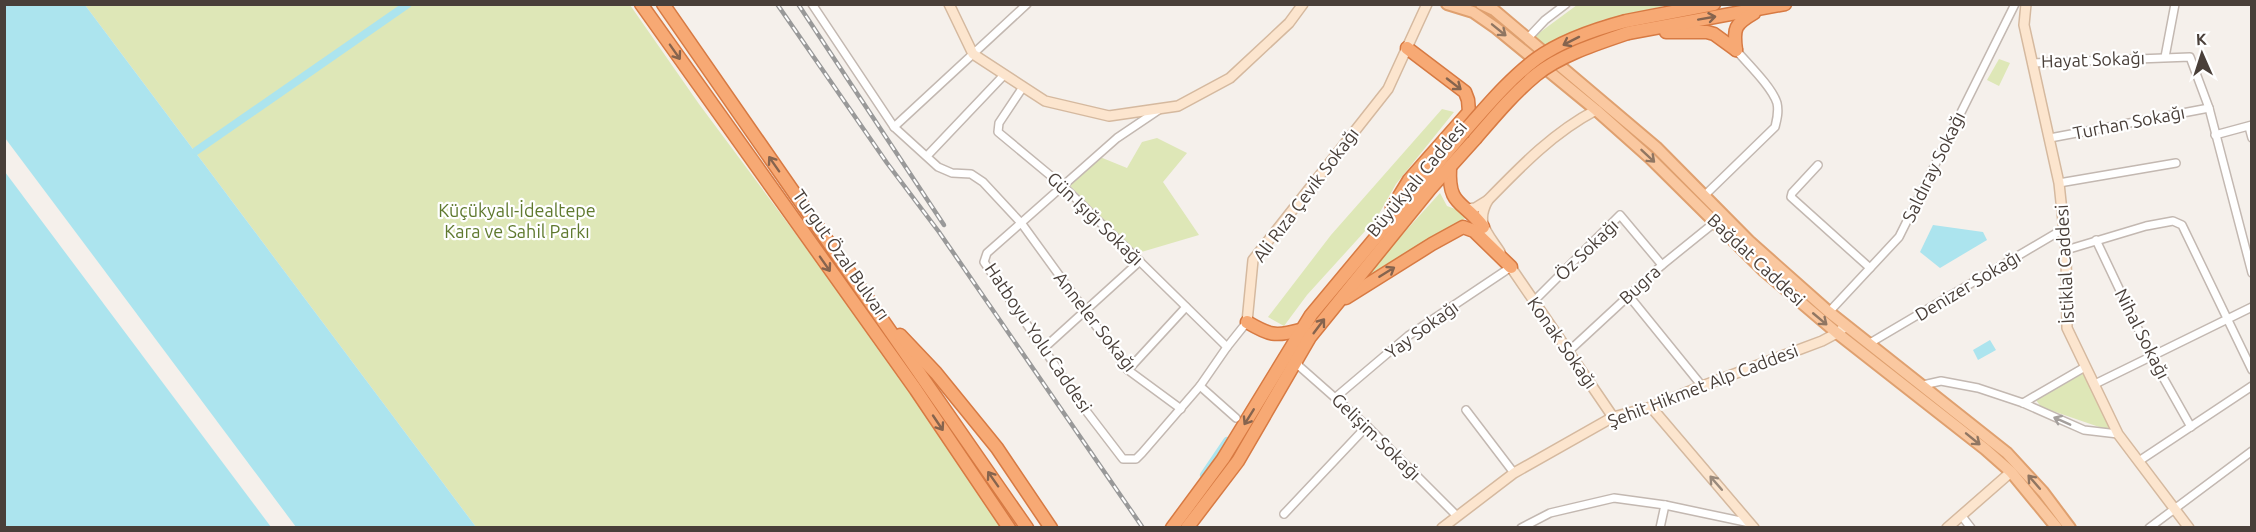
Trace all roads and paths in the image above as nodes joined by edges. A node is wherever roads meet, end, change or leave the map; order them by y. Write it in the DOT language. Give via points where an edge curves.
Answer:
graph roads {
  1 [pos="641,4"];
  2 [pos="663,4"];
  3 [pos="812,4"];
  4 [pos="949,4"];
  5 [pos="1027,4"];
  6 [pos="1303,4"];
  7 [pos="1427,4"];
  8 [pos="1447,4"];
  9 [pos="1480,4"];
  10 [pos="1566,4"];
  11 [pos="1714,4"];
  12 [pos="1785,4"];
  13 [pos="2015,4"];
  14 [pos="2026,4"];
  15 [pos="2175,4"];
  16 [pos="1761,9"];
  17 [pos="1627,27"];
  18 [pos="1527,39"];
  19 [pos="1407,48"];
  20 [pos="1736,50"];
  21 [pos="973,54"];
  22 [pos="2165,57"];
  23 [pos="2032,63"];
  24 [pos="1004,75"];
  25 [pos="1023,87"];
  26 [pos="1162,108"];
  27 [pos="2209,108"];
  28 [pos="1596,110"];
  29 [pos="2250,126"];
  30 [pos="894,127"];
  31 [pos="2215,135"];
  32 [pos="1469,136"];
  33 [pos="2050,138"];
  34 [pos="2252,138"];
  35 [pos="927,156"];
  36 [pos="2176,163"];
  37 [pos="1818,165"];
  38 [pos="1450,168"];
  39 [pos="2059,183"];
  40 [pos="1063,186"];
  41 [pos="1704,196"];
  42 [pos="1488,200"];
  43 [pos="1467,209"];
  44 [pos="1714,223"];
  45 [pos="1022,224"];
  46 [pos="1384,226"];
  47 [pos="1484,227"];
  48 [pos="2065,228"];
  49 [pos="2096,240"];
  50 [pos="2066,250"];
  51 [pos="1140,261"];
  52 [pos="1662,266"];
  53 [pos="1511,267"];
  54 [pos="1870,268"];
  55 [pos="2252,273"];
  56 [pos="1629,296"];
  57 [pos="1533,302"];
  58 [pos="871,303"];
  59 [pos="1338,303"];
  60 [pos="1186,307"];
  61 [pos="2252,307"];
  62 [pos="1085,312"];
  63 [pos="1829,312"];
  64 [pos="2226,319"];
  65 [pos="1247,322"];
  66 [pos="1300,330"];
  67 [pos="1842,330"];
  68 [pos="1870,344"];
  69 [pos="1227,347"];
  70 [pos="1043,349"];
  71 [pos="1569,351"];
  72 [pos="2151,356"];
  73 [pos="1297,357"];
  74 [pos="2085,367"];
  75 [pos="1128,370"];
  76 [pos="2252,370"];
  77 [pos="1284,371"];
  78 [pos="2095,384"];
  79 [pos="1923,385"];
  80 [pos="1200,386"];
  81 [pos="1702,386"];
  82 [pos="2252,386"];
  83 [pos="1336,397"];
  84 [pos="2023,404"];
  85 [pos="1651,407"];
  86 [pos="1181,409"];
  87 [pos="1466,410"];
  88 [pos="1612,417"];
  89 [pos="1236,418"];
  90 [pos="1367,426"];
  91 [pos="2191,427"];
  92 [pos="2118,434"];
  93 [pos="2252,452"];
  94 [pos="2139,461"];
  95 [pos="2011,472"];
  96 [pos="1514,473"];
  97 [pos="1665,505"];
  98 [pos="2175,507"];
  99 [pos="1284,514"];
  100 [pos="1961,515"];
  101 [pos="1457,516"];
  102 [pos="1752,525"];
  103 [pos="1009,528"];
  104 [pos="1027,528"];
  105 [pos="1051,528"];
  106 [pos="1172,528"];
  107 [pos="1187,528"];
  108 [pos="1442,528"];
  109 [pos="1521,528"];
  110 [pos="1660,528"];
  111 [pos="1947,528"];
  112 [pos="1971,528"];
  113 [pos="2057,528"];
  114 [pos="2070,528"];
  115 [pos="2149,528"];
  116 [pos="2189,528"];
  1 -- 103 [label="highway, Turgut Özal Bulvarı, one-way" via="916,390"];
  58 -- 2 [label="highway, Turgut Özal Bulvarı, one-way"];
  3 -- 30 [label="street"];
  4 -- 21 [label="street"];
  5 -- 21 [label="street"];
  6 -- 26 [label="street" via="1289,23 1230,78 1178,106"];
  7 -- 19 [label="street, Ali Rıza Çevik Sokağı"];
  8 -- 28 [label="main road, Bağdat Caddesi, one-way" via="1473,12 1496,28"];
  9 -- 18 [label="main road, Bağdat Caddesi" via="1494,10"];
  10 -- 18 [label="street"];
  11 -- 17 [label="highway, Büyükyalı Caddesi"];
  12 -- 16 [label="highway, Büyükyalı Caddesi"];
  13 -- 54 [label="street, Saldıray Sokağı" via="1899,237"];
  14 -- 23 [label="street, İstiklal Caddesi" via="2024,25"];
  15 -- 22 [label="street"];
  17 -- 16 [label="highway, Büyükyalı Caddesi, one-way"];
  16 -- 20 [label="highway" via="1741,20"];
  17 -- 20 [label="highway" via="1707,32"];
  17 -- 32 [label="highway, Büyükyalı Caddesi, bridge" via="1538,74"];
  18 -- 41 [label="main road, Bağdat Caddesi" via="1656,147"];
  19 -- 46 [label="highway, one-way" via="1465,92 1469,112 1409,180"];
  19 -- 65 [label="street, Ali Rıza Çevik Sokağı" via="1388,89 1253,260"];
  20 -- 41 [label="street" via="1772,94 1778,116 1775,127"];
  21 -- 24 [label="street"];
  21 -- 30 [label="street"];
  22 -- 23 [label="street, Hayat Sokağı"];
  22 -- 27 [label="street, Hayat Sokağı" via="2190,57"];
  23 -- 33 [label="street, İstiklal Caddesi"];
  24 -- 25 [label="street"];
  24 -- 35 [label="street"];
  25 -- 26 [label="street" via="1045,101 1109,116"];
  25 -- 40 [label="street, Gün Işığı Sokağı" via="999,123 998,132"];
  26 -- 40 [label="street" via="1117,138"];
  27 -- 31 [label="street"];
  27 -- 33 [label="street, Turhan Sokağı"];
  28 -- 42 [label="street" via="1538,149"];
  28 -- 44 [label="main road, Bağdat Caddesi, one-way"];
  29 -- 31 [label="street"];
  29 -- 34 [label="street"];
  30 -- 35 [label="street, Anneler Sokağı"];
  31 -- 55 [label="street"];
  32 -- 38 [label="highway, Büyükyalı Caddesi"];
  32 -- 46 [label="highway, Büyükyalı Caddesi"];
  33 -- 39 [label="street, İstiklal Caddesi"];
  35 -- 45 [label="street, Anneler Sokağı" via="938,167 971,174 983,182"];
  36 -- 39 [label="street"];
  37 -- 54 [label="street" via="1791,197"];
  38 -- 43 [label="highway" via="1450,190"];
  38 -- 59 [label="highway, Büyükyalı Caddesi"];
  39 -- 48 [label="street, İstiklal Caddesi"];
  40 -- 45 [label="street"];
  40 -- 51 [label="street, Gün Işığı Sokağı"];
  41 -- 63 [label="main road, Bağdat Caddesi"];
  42 -- 43 [label="street"];
  42 -- 47 [label="street" via="1482,210"];
  43 -- 47 [label="highway"];
  44 -- 52 [label="street, Bugra"];
  44 -- 67 [label="main road, Bağdat Caddesi, one-way" via="1764,271"];
  45 -- 62 [label="street, Anneler Sokağı"];
  45 -- 70 [label="street, Hatboyu Yolu Caddesi" via="987,253 984,262"];
  46 -- 66 [label="highway, Büyükyalı Caddesi"];
  47 -- 53 [label="street, Konak Sokağı"];
  48 -- 50 [label="street, İstiklal Caddesi"];
  48 -- 68 [label="street, Denizer Sokağı"];
  49 -- 50 [label="street"];
  49 -- 64 [label="street" via="2173,220 2182,225"];
  49 -- 72 [label="street, Nihal Sokağı"];
  50 -- 74 [label="street, İstiklal Caddesi" via="2067,328"];
  51 -- 60 [label="street, Gün Işığı Sokağı"];
  51 -- 62 [label="street"];
  52 -- 56 [label="street, Bugra"];
  52 -- 57 [label="street, Öz Sokağı" via="1620,216"];
  53 -- 57 [label="street, Konak Sokağı"];
  59 -- 53 [label="highway, one-way" via="1463,227 1474,231"];
  53 -- 83 [label="street, Yay Sokağı" via="1408,336"];
  54 -- 63 [label="street, Saldıray Sokağı"];
  56 -- 71 [label="street, Bugra"];
  56 -- 81 [label="street"];
  57 -- 71 [label="street, Konak Sokağı"];
  104 -- 58 [label="highway, Turgut Özal Bulvarı, one-way"];
  58 -- 105 [label="highway" via="936,373 997,448"];
  73 -- 59 [label="highway, Büyükyalı Caddesi, one-way"];
  60 -- 69 [label="street, Gün Işığı Sokağı"];
  60 -- 75 [label="street"];
  61 -- 64 [label="street"];
  62 -- 70 [label="street"];
  62 -- 75 [label="street, Anneler Sokağı"];
  63 -- 67 [label="main road, Bağdat Caddesi"];
  64 -- 72 [label="street"];
  64 -- 76 [label="street"];
  65 -- 66 [label="highway" via="1266,334"];
  65 -- 69 [label="street"];
  66 -- 77 [label="highway, Büyükyalı Caddesi"];
  67 -- 68 [label="main road, Bağdat Caddesi"];
  67 -- 81 [label="street, Şehit Hikmet Alp Caddesi"];
  67 -- 95 [label="main road, Bağdat Caddesi, one-way"];
  68 -- 79 [label="main road, Bağdat Caddesi"];
  69 -- 80 [label="street"];
  70 -- 86 [label="street, Hatboyu Yolu Caddesi" via="1122,459 1136,459"];
  71 -- 88 [label="street, Konak Sokağı"];
  72 -- 78 [label="street"];
  72 -- 91 [label="street, Nihal Sokağı"];
  73 -- 77 [label="highway, Büyükyalı Caddesi"];
  73 -- 83 [label="street, Gelişim Sokağı" via="1299,366"];
  74 -- 78 [label="street, İstiklal Caddesi"];
  74 -- 84 [label="street"];
  75 -- 86 [label="street, Anneler Sokağı"];
  77 -- 106 [label="highway, Büyükyalı Caddesi, one-way"];
  77 -- 107 [label="highway, Büyükyalı Caddesi" via="1260,427"];
  78 -- 92 [label="street, İstiklal Caddesi"];
  79 -- 84 [label="street" via="1941,381 1978,388"];
  114 -- 79 [label="main road, Bağdat Caddesi, one-way" via="2020,466"];
  80 -- 86 [label="street"];
  80 -- 89 [label="street"];
  81 -- 85 [label="street, Şehit Hikmet Alp Caddesi"];
  82 -- 91 [label="street"];
  83 -- 90 [label="street, Gelişim Sokağı"];
  92 -- 84 [label="street, one-way" via="2084,430"];
  85 -- 88 [label="street, Şehit Hikmet Alp Caddesi"];
  102 -- 85 [label="street, one-way"];
  87 -- 96 [label="street"];
  88 -- 96 [label="street, Şehit Hikmet Alp Caddesi"];
  90 -- 99 [label="street"];
  90 -- 101 [label="street, Gelişim Sokağı"];
  91 -- 94 [label="street"];
  92 -- 94 [label="street, İstiklal Caddesi"];
  93 -- 98 [label="street"];
  94 -- 98 [label="street, İstiklal Caddesi"];
  95 -- 100 [label="street"];
  95 -- 113 [label="main road, Bağdat Caddesi"];
  96 -- 101 [label="street, Şehit Hikmet Alp Caddesi"];
  97 -- 102 [label="street"];
  97 -- 109 [label="street" via="1614,498 1551,513"];
  97 -- 110 [label="street"];
  98 -- 115 [label="street"];
  98 -- 116 [label="street, İstiklal Caddesi"];
  100 -- 111 [label="street"];
  100 -- 112 [label="street"];
  101 -- 108 [label="street, Şehit Hikmet Alp Caddesi"];
}
